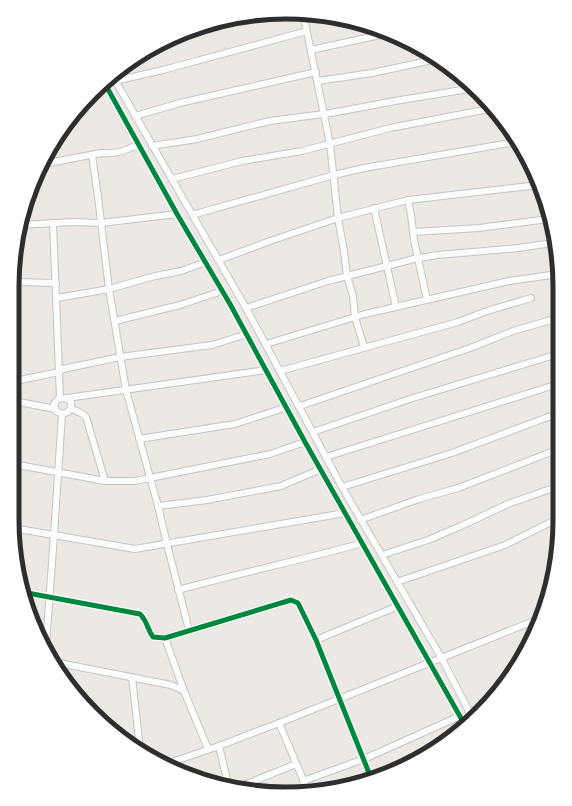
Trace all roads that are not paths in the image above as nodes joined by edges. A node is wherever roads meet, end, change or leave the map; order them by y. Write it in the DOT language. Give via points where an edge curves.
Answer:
graph roads {
  1 [pos="305,20"];
  2 [pos="307,31"];
  3 [pos="378,35"];
  4 [pos="311,50"];
  5 [pos="429,61"];
  6 [pos="316,72"];
  7 [pos="119,77"];
  8 [pos="115,80"];
  9 [pos="318,81"];
  10 [pos="107,88"];
  11 [pos="467,89"];
  12 [pos="486,109"];
  13 [pos="324,114"];
  14 [pos="135,116"];
  15 [pos="511,143"];
  16 [pos="139,144"];
  17 [pos="330,144"];
  18 [pos="152,146"];
  19 [pos="92,155"];
  20 [pos="50,163"];
  21 [pos="334,176"];
  22 [pos="172,179"];
  23 [pos="534,186"];
  24 [pos="408,200"];
  25 [pos="374,208"];
  26 [pos="177,214"];
  27 [pos="192,215"];
  28 [pos="338,218"];
  29 [pos="545,219"];
  30 [pos="53,223"];
  31 [pos="101,223"];
  32 [pos="26,225"];
  33 [pos="413,232"];
  34 [pos="550,244"];
  35 [pos="418,258"];
  36 [pos="219,260"];
  37 [pos="206,262"];
  38 [pos="387,265"];
  39 [pos="552,275"];
  40 [pos="347,276"];
  41 [pos="19,282"];
  42 [pos="56,283"];
  43 [pos="109,289"];
  44 [pos="222,291"];
  45 [pos="56,298"];
  46 [pos="531,298"];
  47 [pos="427,300"];
  48 [pos="246,308"];
  49 [pos="396,308"];
  50 [pos="355,317"];
  51 [pos="553,319"];
  52 [pos="115,321"];
  53 [pos="247,334"];
  54 [pos="266,344"];
  55 [pos="364,347"];
  56 [pos="553,356"];
  57 [pos="120,357"];
  58 [pos="266,370"];
  59 [pos="280,371"];
  60 [pos="59,372"];
  61 [pos="19,380"];
  62 [pos="553,386"];
  63 [pos="126,390"];
  64 [pos="64,398"];
  65 [pos="19,402"];
  66 [pos="300,406"];
  67 [pos="287,407"];
  68 [pos="71,408"];
  69 [pos="55,409"];
  70 [pos="62,414"];
  71 [pos="553,415"];
  72 [pos="313,432"];
  73 [pos="139,439"];
  74 [pos="305,442"];
  75 [pos="553,451"];
  76 [pos="326,457"];
  77 [pos="19,465"];
  78 [pos="321,470"];
  79 [pos="58,473"];
  80 [pos="150,477"];
  81 [pos="105,481"];
  82 [pos="342,487"];
  83 [pos="553,488"];
  84 [pos="158,506"];
  85 [pos="345,513"];
  86 [pos="360,520"];
  87 [pos="553,521"];
  88 [pos="20,529"];
  89 [pos="54,535"];
  90 [pos="363,543"];
  91 [pos="167,544"];
  92 [pos="382,554"];
  93 [pos="397,582"];
  94 [pos="178,590"];
  95 [pos="29,594"];
  96 [pos="50,598"];
  97 [pos="398,606"];
  98 [pos="533,621"];
  99 [pos="189,630"];
  100 [pos="47,637"];
  101 [pos="165,638"];
  102 [pos="316,640"];
  103 [pos="440,657"];
  104 [pos="429,662"];
  105 [pos="61,663"];
  106 [pos="132,677"];
  107 [pos="184,691"];
  108 [pos="340,698"];
  109 [pos="474,710"];
  110 [pos="469,712"];
  111 [pos="460,716"];
  112 [pos="462,721"];
  113 [pos="278,723"];
  114 [pos="139,743"];
  115 [pos="219,746"];
  116 [pos="208,749"];
  117 [pos="364,758"];
  118 [pos="173,761"];
  119 [pos="296,764"];
  120 [pos="370,774"];
  121 [pos="227,780"];
  122 [pos="303,781"];
  123 [pos="246,784"];
  124 [pos="305,786"];
  1 -- 2 [label="street"];
  2 -- 4 [label="street"];
  2 -- 7 [label="street" via="163,70"];
  3 -- 4 [label="street"];
  4 -- 6 [label="street"];
  5 -- 9 [label="street"];
  6 -- 9 [label="street"];
  6 -- 14 [label="street" via="180,103"];
  8 -- 14 [label="street"];
  9 -- 13 [label="street"];
  10 -- 16 [label="street"];
  11 -- 13 [label="street"];
  12 -- 17 [label="street" via="390,128"];
  13 -- 17 [label="street"];
  13 -- 18 [label="street" via="270,120 197,139"];
  14 -- 18 [label="street"];
  15 -- 21 [label="street" via="364,168"];
  16 -- 19 [label="street" via="124,151"];
  16 -- 26 [label="street"];
  17 -- 21 [label="street"];
  17 -- 22 [label="street" via="242,161"];
  18 -- 22 [label="street"];
  19 -- 20 [label="street"];
  19 -- 31 [label="street"];
  21 -- 27 [label="street"];
  21 -- 28 [label="street"];
  22 -- 27 [label="street"];
  23 -- 24 [label="street"];
  24 -- 25 [label="street"];
  24 -- 33 [label="street"];
  25 -- 28 [label="street"];
  25 -- 38 [label="street"];
  26 -- 31 [label="street"];
  26 -- 37 [label="street"];
  27 -- 36 [label="street"];
  28 -- 36 [label="street"];
  28 -- 40 [label="street"];
  29 -- 33 [label="street" via="479,228"];
  30 -- 31 [label="street"];
  30 -- 32 [label="street"];
  30 -- 42 [label="street"];
  31 -- 43 [label="street"];
  33 -- 35 [label="street"];
  34 -- 35 [label="street"];
  35 -- 38 [label="street"];
  35 -- 47 [label="street"];
  36 -- 48 [label="street"];
  37 -- 43 [label="street"];
  37 -- 44 [label="street"];
  38 -- 40 [label="street"];
  38 -- 49 [label="street"];
  39 -- 47 [label="street" via="509,281"];
  40 -- 48 [label="street"];
  40 -- 50 [label="street" via="353,296"];
  41 -- 42 [label="street"];
  42 -- 45 [label="street"];
  43 -- 45 [label="street"];
  43 -- 52 [label="street"];
  44 -- 52 [label="street" via="180,305"];
  44 -- 53 [label="street"];
  45 -- 60 [label="street"];
  46 -- 55 [label="street" via="458,322"];
  47 -- 49 [label="street"];
  48 -- 54 [label="street"];
  49 -- 50 [label="street"];
  50 -- 54 [label="street"];
  50 -- 55 [label="street"];
  51 -- 66 [label="street" via="513,331"];
  52 -- 57 [label="street"];
  53 -- 57 [label="street" via="212,345"];
  53 -- 58 [label="street"];
  54 -- 59 [label="street"];
  55 -- 59 [label="street"];
  56 -- 72 [label="street" via="413,398"];
  57 -- 60 [label="street"];
  57 -- 63 [label="street"];
  58 -- 63 [label="street"];
  58 -- 67 [label="street"];
  59 -- 66 [label="street"];
  60 -- 61 [label="street"];
  60 -- 64 [label="street"];
  62 -- 76 [label="street"];
  63 -- 64 [label="street"];
  63 -- 73 [label="street"];
  64 -- 68 [label="street" via="71,402"];
  64 -- 69 [label="street" via="55,402"];
  65 -- 69 [label="street"];
  66 -- 72 [label="street"];
  67 -- 73 [label="street" via="235,424"];
  67 -- 74 [label="street"];
  68 -- 70 [label="street"];
  68 -- 81 [label="street" via="86,417"];
  69 -- 70 [label="street" via="57,413"];
  70 -- 79 [label="street"];
  71 -- 82 [label="street" via="452,453"];
  72 -- 76 [label="street"];
  73 -- 80 [label="street"];
  74 -- 78 [label="street"];
  74 -- 80 [label="street" via="270,454"];
  75 -- 86 [label="street" via="458,488"];
  76 -- 82 [label="street"];
  77 -- 79 [label="street"];
  78 -- 84 [label="street" via="281,486"];
  78 -- 85 [label="street"];
  79 -- 81 [label="street"];
  79 -- 89 [label="street"];
  80 -- 81 [label="street" via="135,481"];
  80 -- 84 [label="street"];
  82 -- 86 [label="street"];
  83 -- 92 [label="street" via="508,504 428,540"];
  84 -- 91 [label="street"];
  85 -- 90 [label="street"];
  85 -- 91 [label="street"];
  86 -- 92 [label="street"];
  87 -- 93 [label="street" via="505,545"];
  88 -- 89 [label="street"];
  89 -- 91 [label="street" via="135,549"];
  89 -- 96 [label="street"];
  90 -- 94 [label="street"];
  90 -- 97 [label="street"];
  91 -- 94 [label="street"];
  92 -- 93 [label="street"];
  93 -- 103 [label="street"];
  94 -- 99 [label="street"];
  95 -- 96 [label="street"];
  96 -- 100 [label="street"];
  96 -- 101 [label="street" via="140,614 153,637"];
  97 -- 102 [label="street"];
  97 -- 104 [label="street"];
  98 -- 103 [label="street"];
  99 -- 101 [label="street"];
  99 -- 102 [label="street" via="291,600 298,603"];
  101 -- 107 [label="street"];
  102 -- 108 [label="street"];
  103 -- 104 [label="street"];
  103 -- 110 [label="street"];
  104 -- 108 [label="street"];
  104 -- 111 [label="street"];
  105 -- 106 [label="street"];
  106 -- 107 [label="street" via="171,685"];
  106 -- 114 [label="street"];
  107 -- 116 [label="street"];
  108 -- 113 [label="street"];
  108 -- 117 [label="street"];
  109 -- 110 [label="street"];
  111 -- 112 [label="street"];
  111 -- 117 [label="street"];
  113 -- 115 [label="street"];
  113 -- 119 [label="street"];
  115 -- 116 [label="street"];
  115 -- 121 [label="street"];
  116 -- 118 [label="street"];
  117 -- 120 [label="street"];
  117 -- 122 [label="street"];
  119 -- 122 [label="street"];
  119 -- 123 [label="street"];
  122 -- 124 [label="street"];
}
